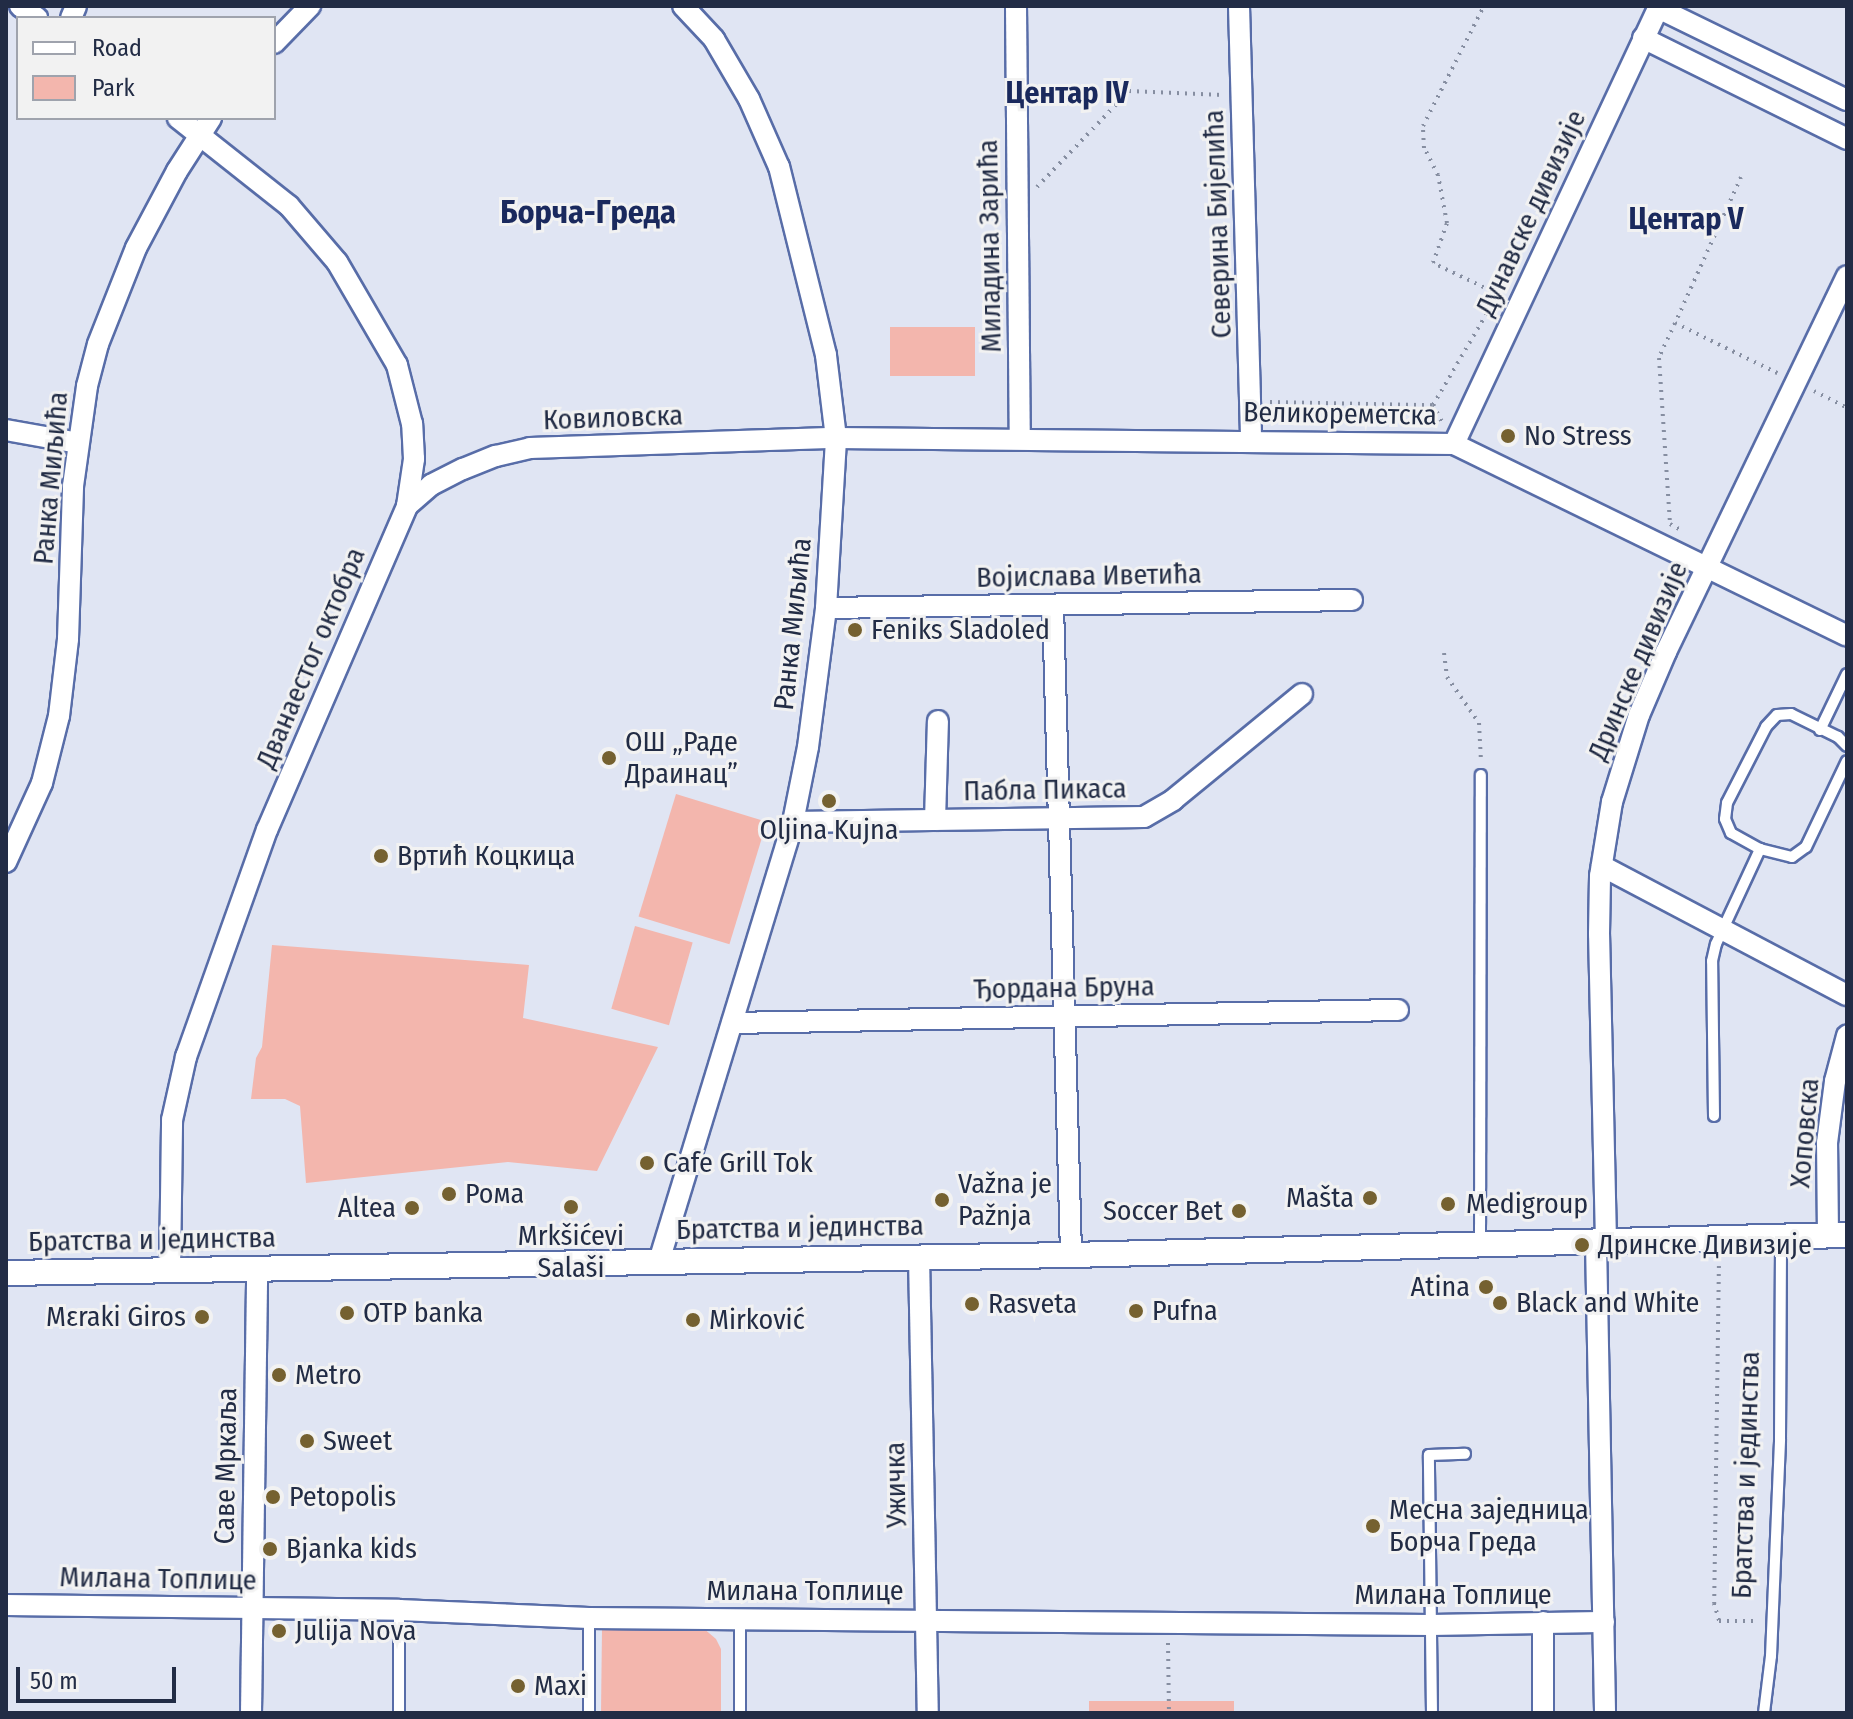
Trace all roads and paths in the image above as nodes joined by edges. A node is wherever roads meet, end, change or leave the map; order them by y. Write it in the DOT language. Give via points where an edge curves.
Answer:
graph roads {
  1 [pos="310,6"];
  2 [pos="683,6"];
  3 [pos="1016,6"];
  4 [pos="1239,6"];
  5 [pos="1484,6"];
  6 [pos="1659,7"];
  7 [pos="1643,38"];
  8 [pos="276,41"];
  9 [pos="1242,96"];
  10 [pos="1847,100"];
  11 [pos="185,120"];
  12 [pos="206,126"];
  13 [pos="1847,139"];
  14 [pos="1741,177"];
  15 [pos="1018,207"];
  16 [pos="1847,276"];
  17 [pos="1675,323"];
  18 [pos="1796,382"];
  19 [pos="1251,402"];
  20 [pos="1847,408"];
  21 [pos="6,430"];
  22 [pos="836,438"];
  23 [pos="1020,438"];
  24 [pos="1251,440"];
  25 [pos="78,443"];
  26 [pos="1454,444"];
  27 [pos="407,506"];
  28 [pos="1680,553"];
  29 [pos="1707,566"];
  30 [pos="1352,600"];
  31 [pos="1053,605"];
  32 [pos="826,608"];
  33 [pos="1847,636"];
  34 [pos="1444,653"];
  35 [pos="1847,674"];
  36 [pos="1302,694"];
  37 [pos="938,721"];
  38 [pos="1820,730"];
  39 [pos="1847,746"];
  40 [pos="1847,761"];
  41 [pos="1481,775"];
  42 [pos="1059,817"];
  43 [pos="935,820"];
  44 [pos="793,822"];
  45 [pos="1760,849"];
  46 [pos="6,862"];
  47 [pos="1602,866"];
  48 [pos="1722,929"];
  49 [pos="1847,995"];
  50 [pos="1398,1010"];
  51 [pos="1064,1016"];
  52 [pos="732,1023"];
  53 [pos="1847,1036"];
  54 [pos="1714,1116"];
  55 [pos="1838,1235"];
  56 [pos="1781,1237"];
  57 [pos="1720,1240"];
  58 [pos="1601,1242"];
  59 [pos="1480,1245"];
  60 [pos="1071,1255"];
  61 [pos="919,1256"];
  62 [pos="659,1261"];
  63 [pos="257,1268"];
  64 [pos="170,1269"];
  65 [pos="6,1273"];
  66 [pos="1465,1454"];
  67 [pos="6,1605"];
  68 [pos="252,1609"];
  69 [pos="399,1610"];
  70 [pos="589,1618"];
  71 [pos="927,1619"];
  72 [pos="740,1620"];
  73 [pos="1772,1620"];
  74 [pos="1167,1621"];
  75 [pos="1543,1622"];
  76 [pos="1604,1622"];
  77 [pos="1431,1625"];
  78 [pos="251,1713"];
  79 [pos="399,1713"];
  80 [pos="589,1713"];
  81 [pos="740,1713"];
  82 [pos="928,1713"];
  83 [pos="1169,1713"];
  84 [pos="1432,1713"];
  85 [pos="1543,1713"];
  86 [pos="1605,1713"];
  87 [pos="1764,1713"];
  1 -- 8 [label="street"];
  2 -- 22 [label="street, Ранка Миљића" via="714,39 749,99 779,167 826,355"];
  3 -- 15 [label="street, Миладина Зарића"];
  4 -- 9 [label="street, Северина Бијелића"];
  5 -- 19 [label="path" via="1423,126 1424,148 1438,175 1447,223 1433,263 1498,294 1442,394 1433,405"];
  6 -- 7 [label="street, Дунавске дивизије"];
  6 -- 10 [label="street"];
  7 -- 13 [label="street"];
  7 -- 26 [label="street, Дунавске дивизије"];
  9 -- 15 [label="path" via="1129,91"];
  9 -- 19 [label="street, Северина Бијелића"];
  11 -- 12 [label="street, Дванаестог октобра"];
  12 -- 25 [label="street, Ранка Миљића" via="153,214 113,298 87,386"];
  12 -- 27 [label="street, Дванаестог октобра" via="312,232 355,288 384,338 401,375 412,424 414,459"];
  14 -- 17 [label="path"];
  15 -- 23 [label="street, Миладина Зарића"];
  16 -- 18 [label="street, Дринске дивизије"];
  17 -- 18 [label="path"];
  17 -- 28 [label="path" via="1659,358 1670,524 1687,533"];
  18 -- 20 [label="path"];
  18 -- 29 [label="street, Дринске дивизије"];
  19 -- 24 [label="street, Северина Бијелића"];
  21 -- 25 [label="street"];
  22 -- 23 [label="street, Великореметска"];
  22 -- 27 [label="street, Ковиловска" via="530,448 463,469 431,485"];
  22 -- 32 [label="street, Ранка Миљића"];
  23 -- 24 [label="street, Великореметска"];
  24 -- 26 [label="street, Великореметска"];
  25 -- 46 [label="street, Ранка Миљића" via="59,716 42,783"];
  26 -- 28 [label="street, Великореметска"];
  27 -- 64 [label="street, Дванаестог октобра" via="267,830 186,1057 172,1120"];
  28 -- 29 [label="street, Великореметска"];
  29 -- 33 [label="street, Великореметска"];
  29 -- 47 [label="street, Дринске дивизије" via="1639,715 1612,802"];
  30 -- 31 [label="street, Војислава Иветића"];
  31 -- 32 [label="street, Војислава Иветића"];
  31 -- 42 [label="street"];
  32 -- 44 [label="street, Ранка Миљића"];
  34 -- 41 [label="path" via="1447,677 1479,723"];
  35 -- 38 [label="lane"];
  36 -- 42 [label="street, Пабла Пикаса" via="1158,811 1144,817"];
  37 -- 43 [label="street"];
  38 -- 39 [label="lane"];
  38 -- 45 [label="lane" via="1791,714 1777,715 1727,803 1725,819 1731,833"];
  40 -- 45 [label="lane" via="1806,847 1792,857"];
  41 -- 59 [label="lane"];
  42 -- 43 [label="street, Пабла Пикаса"];
  42 -- 51 [label="street"];
  43 -- 44 [label="street, Пабла Пикаса"];
  44 -- 52 [label="street, Ранка Миљића"];
  45 -- 48 [label="lane"];
  47 -- 48 [label="street"];
  47 -- 58 [label="street, Дринске дивизије"];
  48 -- 49 [label="street"];
  48 -- 54 [label="lane" via="1712,961"];
  50 -- 51 [label="street, Ђордана Бруна"];
  51 -- 52 [label="street, Ђордана Бруна"];
  51 -- 60 [label="street"];
  52 -- 62 [label="street, Ранка Миљића"];
  53 -- 55 [label="street, Хоповска" via="1827,1143"];
  55 -- 56 [label="street, Братства и јединства"];
  56 -- 57 [label="street, Братства и јединства"];
  56 -- 73 [label="lane, Братства и јединства"];
  57 -- 58 [label="street, Братства и јединства"];
  57 -- 73 [label="path" via="1714,1603 1719,1621"];
  58 -- 59 [label="street, Братства и јединства"];
  58 -- 76 [label="street"];
  59 -- 60 [label="street, Братства и јединства"];
  60 -- 61 [label="street, Братства и јединства"];
  61 -- 62 [label="street, Братства и јединства"];
  61 -- 71 [label="street, Ужичка"];
  62 -- 63 [label="street, Братства и јединства"];
  63 -- 64 [label="street, Братства и јединства"];
  63 -- 68 [label="street, Саве Мркаља"];
  64 -- 65 [label="street, Братства и јединства"];
  66 -- 77 [label="lane" via="1429,1455"];
  67 -- 68 [label="street, Милана Топлице"];
  68 -- 69 [label="street, Милана Топлице"];
  68 -- 78 [label="street, Саве Мркаља"];
  69 -- 70 [label="street, Милана Топлице"];
  69 -- 79 [label="lane"];
  70 -- 72 [label="street, Милана Топлице"];
  70 -- 80 [label="lane"];
  71 -- 72 [label="street, Милана Топлице"];
  71 -- 74 [label="street, Милана Топлице"];
  71 -- 82 [label="street, Ужичка"];
  72 -- 81 [label="lane"];
  73 -- 87 [label="lane, Братства и јединства"];
  74 -- 77 [label="street, Милана Топлице"];
  74 -- 83 [label="path"];
  75 -- 76 [label="street, Милана Топлице"];
  75 -- 77 [label="street, Милана Топлице"];
  75 -- 85 [label="street"];
  76 -- 86 [label="street"];
  77 -- 84 [label="lane"];
}
